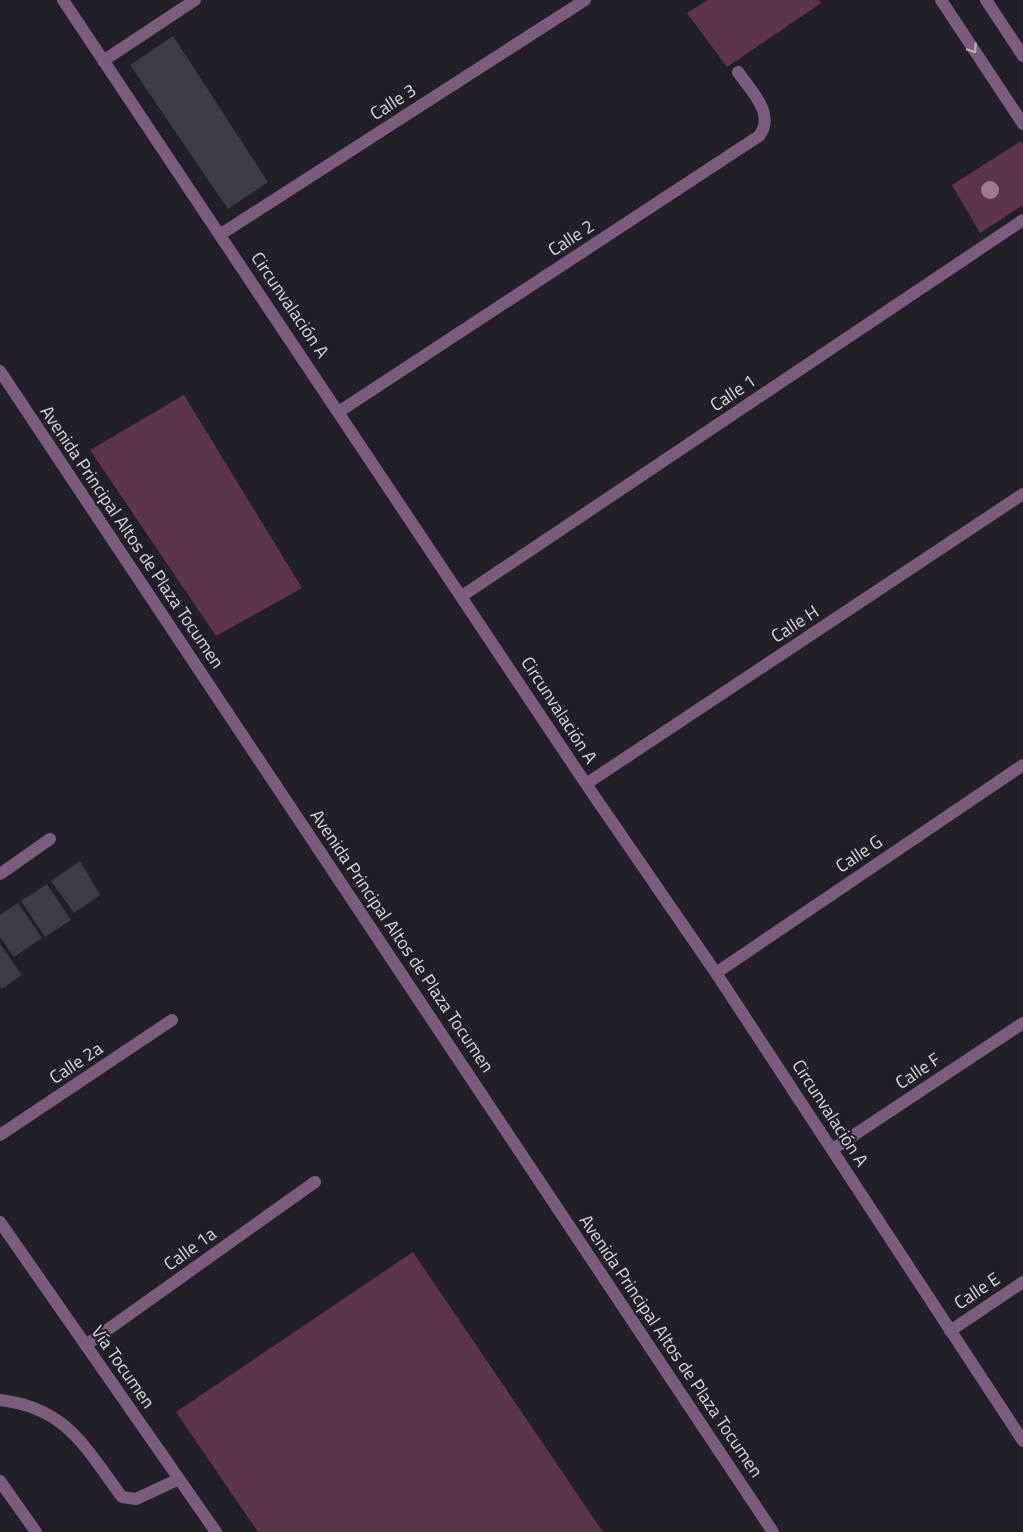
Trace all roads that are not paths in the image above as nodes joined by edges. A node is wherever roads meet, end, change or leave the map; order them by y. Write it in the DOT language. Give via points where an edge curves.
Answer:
graph roads {
  1 [pos="63,0"];
  2 [pos="195,0"];
  3 [pos="585,0"];
  4 [pos="941,0"];
  5 [pos="986,0"];
  6 [pos="1023,56"];
  7 [pos="103,61"];
  8 [pos="738,72"];
  9 [pos="1023,124"];
  10 [pos="1023,220"];
  11 [pos="222,234"];
  12 [pos="0,371"];
  13 [pos="340,411"];
  14 [pos="1023,494"];
  15 [pos="462,596"];
  16 [pos="1023,765"];
  17 [pos="586,784"];
  18 [pos="50,839"];
  19 [pos="0,873"];
  20 [pos="716,973"];
  21 [pos="171,1020"];
  22 [pos="1023,1023"];
  23 [pos="0,1136"];
  24 [pos="833,1149"];
  25 [pos="315,1182"];
  26 [pos="0,1222"];
  27 [pos="1023,1282"];
  28 [pos="950,1331"];
  29 [pos="86,1345"];
  30 [pos="0,1400"];
  31 [pos="1023,1441"];
  32 [pos="179,1479"];
  33 [pos="0,1481"];
  34 [pos="36,1532"];
  35 [pos="216,1532"];
  36 [pos="773,1532"];
  1 -- 7 [label="street, Circunvalación A"];
  2 -- 7 [label="street"];
  3 -- 11 [label="street, Calle 3"];
  4 -- 9 [label="street, one-way"];
  5 -- 6 [label="street"];
  7 -- 11 [label="street, Circunvalación A"];
  8 -- 13 [label="street, Calle 2" via="766,115 766,126 759,136"];
  10 -- 15 [label="street, Calle 1"];
  11 -- 13 [label="street, Circunvalación A"];
  12 -- 36 [label="street, Avenida Principal Altos de Plaza Tocumen"];
  13 -- 15 [label="street, Circunvalación A"];
  14 -- 17 [label="street, Calle H"];
  15 -- 17 [label="street, Circunvalación A"];
  16 -- 20 [label="street, Calle G"];
  17 -- 20 [label="street, Circunvalación A"];
  18 -- 19 [label="street"];
  20 -- 24 [label="street, Circunvalación A"];
  21 -- 23 [label="street, Calle 2a"];
  22 -- 24 [label="street, Calle F"];
  24 -- 28 [label="street, Circunvalación A"];
  25 -- 29 [label="street, Calle 1a"];
  26 -- 29 [label="street, Vía Tocumen"];
  27 -- 28 [label="street, Calle E"];
  28 -- 31 [label="street, Circunvalación A"];
  29 -- 32 [label="street, Vía Tocumen"];
  30 -- 32 [label="street" via="26,1403 73,1430 122,1497 136,1499"];
  32 -- 35 [label="street, Vía Tocumen"];
  33 -- 34 [label="street"];
}
